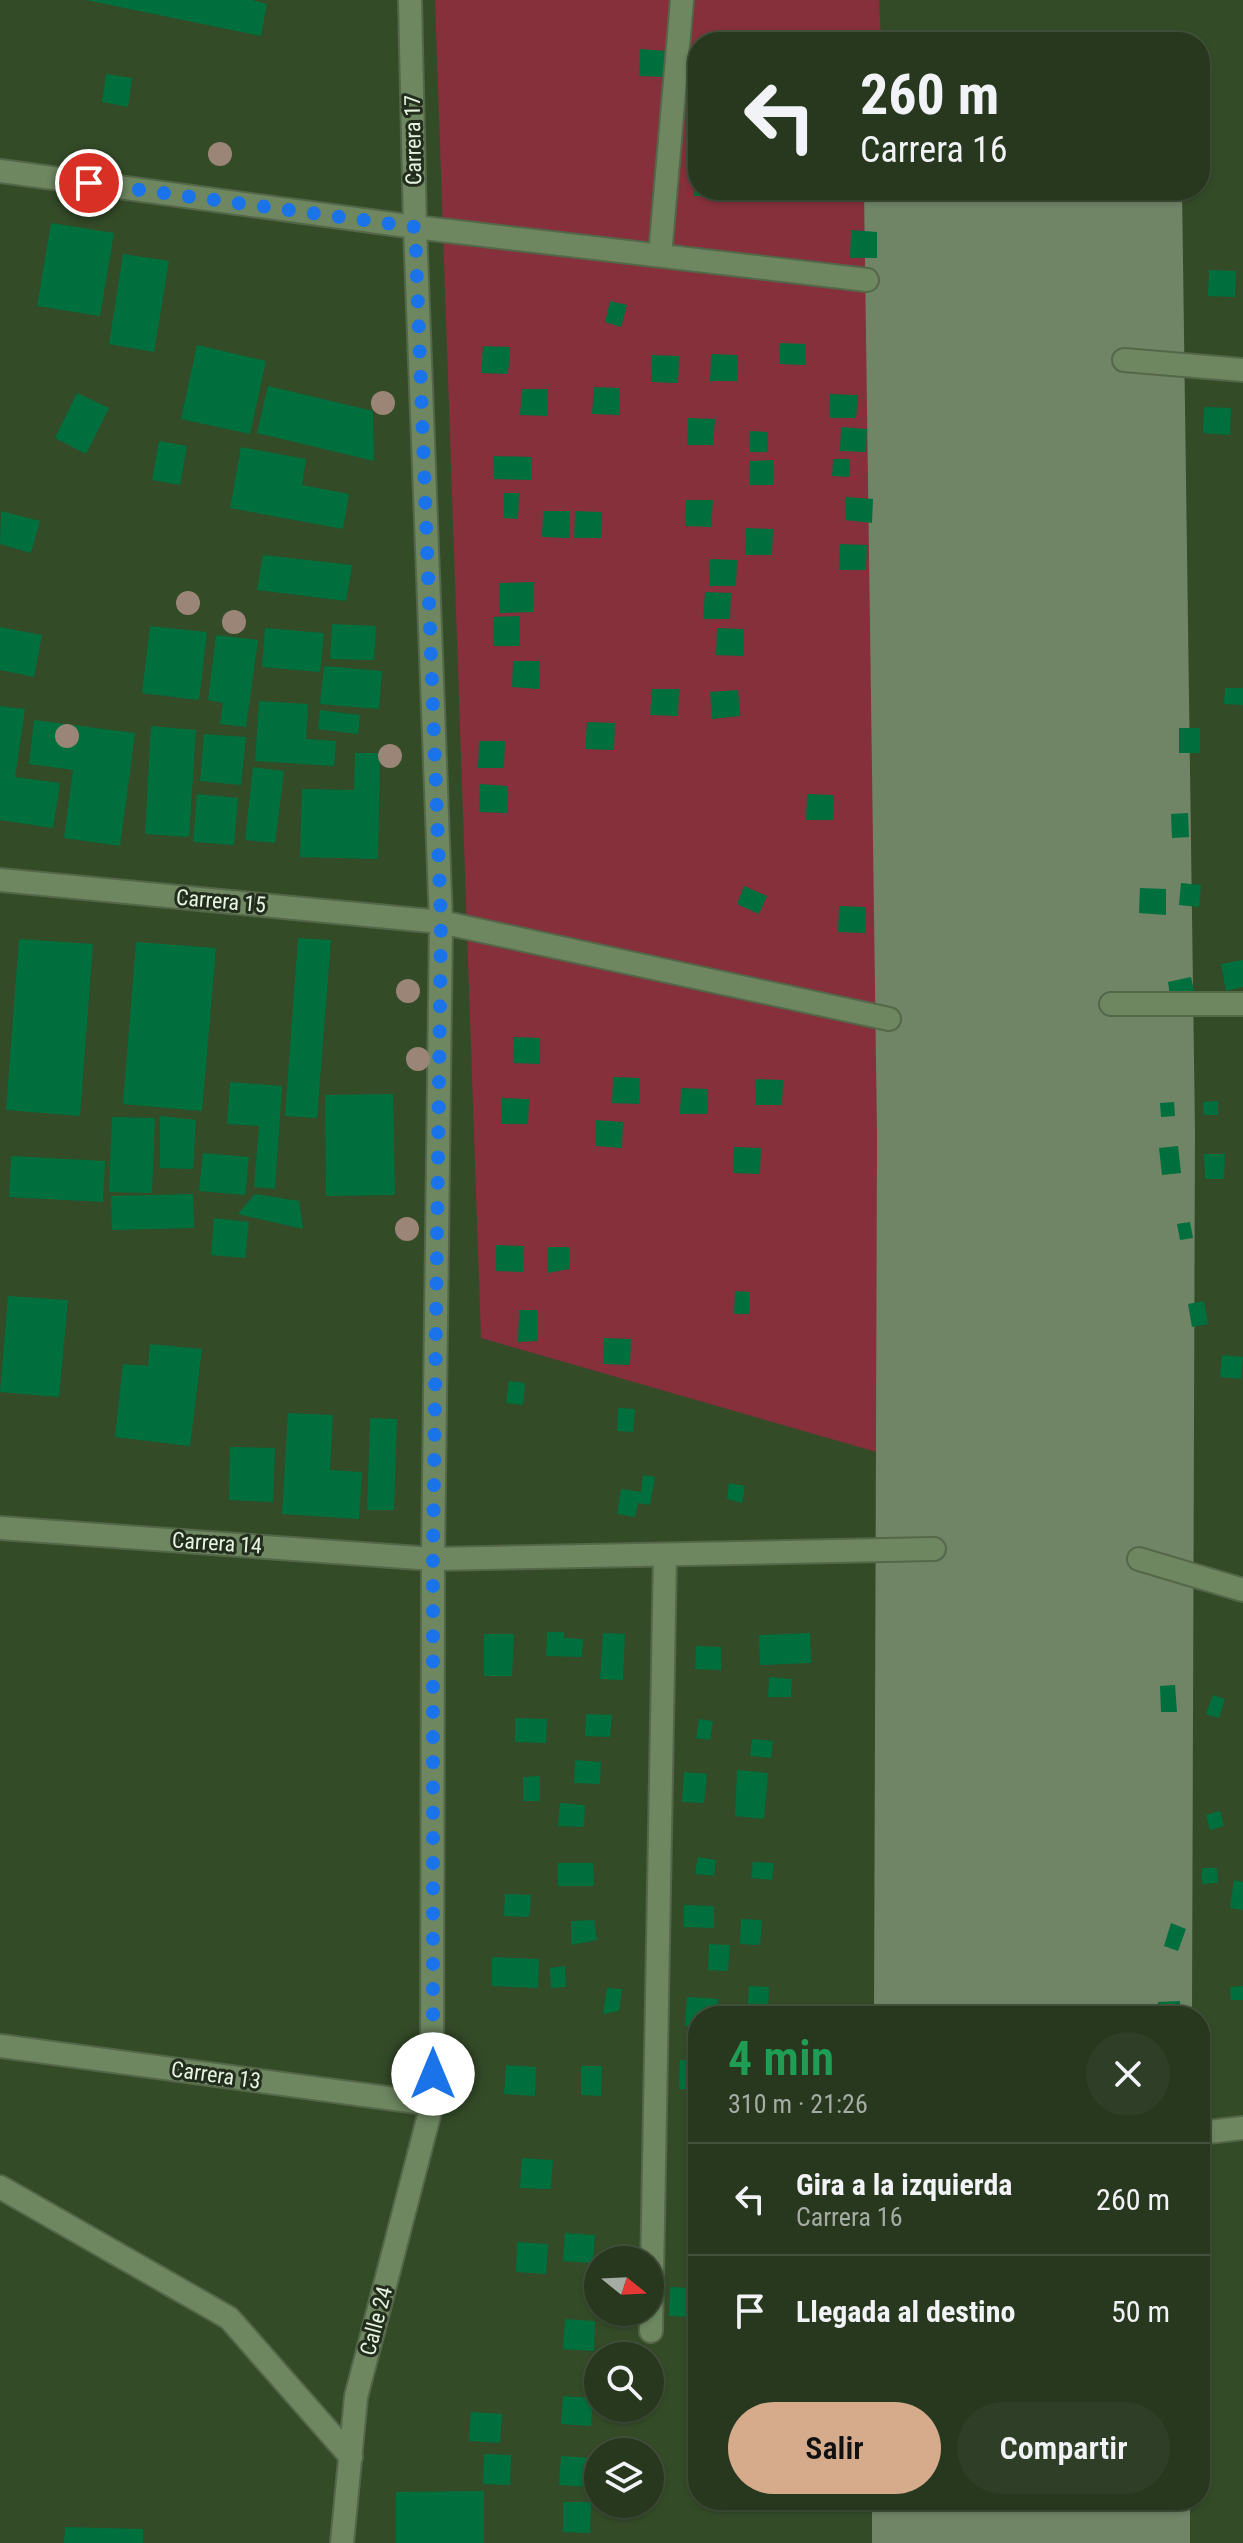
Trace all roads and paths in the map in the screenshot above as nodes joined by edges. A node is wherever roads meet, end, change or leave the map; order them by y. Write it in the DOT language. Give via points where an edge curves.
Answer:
graph roads {
  1 [pos="410,0"];
  2 [pos="682,0"];
  3 [pos="0,171"];
  4 [pos="415,227"];
  5 [pos="660,255"];
  6 [pos="867,280"];
  7 [pos="1124,360"];
  8 [pos="1243,370"];
  9 [pos="0,880"];
  10 [pos="441,922"];
  11 [pos="1111,1004"];
  12 [pos="1243,1004"];
  13 [pos="889,1019"];
  14 [pos="0,1528"];
  15 [pos="934,1549"];
  16 [pos="665,1555"];
  17 [pos="433,1559"];
  18 [pos="1139,1559"];
  19 [pos="1243,1590"];
  20 [pos="0,2046"];
  21 [pos="432,2104"];
  22 [pos="1243,2128"];
  23 [pos="1210,2132"];
  24 [pos="0,2187"];
  25 [pos="651,2331"];
  26 [pos="351,2457"];
  27 [pos="342,2543"];
  1 -- 4 [label="street, Carrera 17"];
  2 -- 5 [label="street"];
  3 -- 4 [label="street"];
  4 -- 5 [label="street"];
  4 -- 10 [label="street, Carrera 17"];
  5 -- 6 [label="street"];
  7 -- 8 [label="street"];
  9 -- 10 [label="street, Carrera 15"];
  10 -- 13 [label="street, Carrera 15"];
  10 -- 17 [label="street, Carrera 17"];
  11 -- 12 [label="street"];
  14 -- 17 [label="street, Carrera 14"];
  15 -- 16 [label="street, Carrera 14"];
  16 -- 17 [label="street, Carrera 14"];
  16 -- 25 [label="street"];
  17 -- 21 [label="street, Carrera 17"];
  18 -- 19 [label="street"];
  20 -- 21 [label="street, Carrera 13"];
  21 -- 26 [label="street, Calle 24" via="356,2397"];
  22 -- 23 [label="street"];
  24 -- 26 [label="street" via="229,2318"];
  26 -- 27 [label="street, Calle 24"];
}
